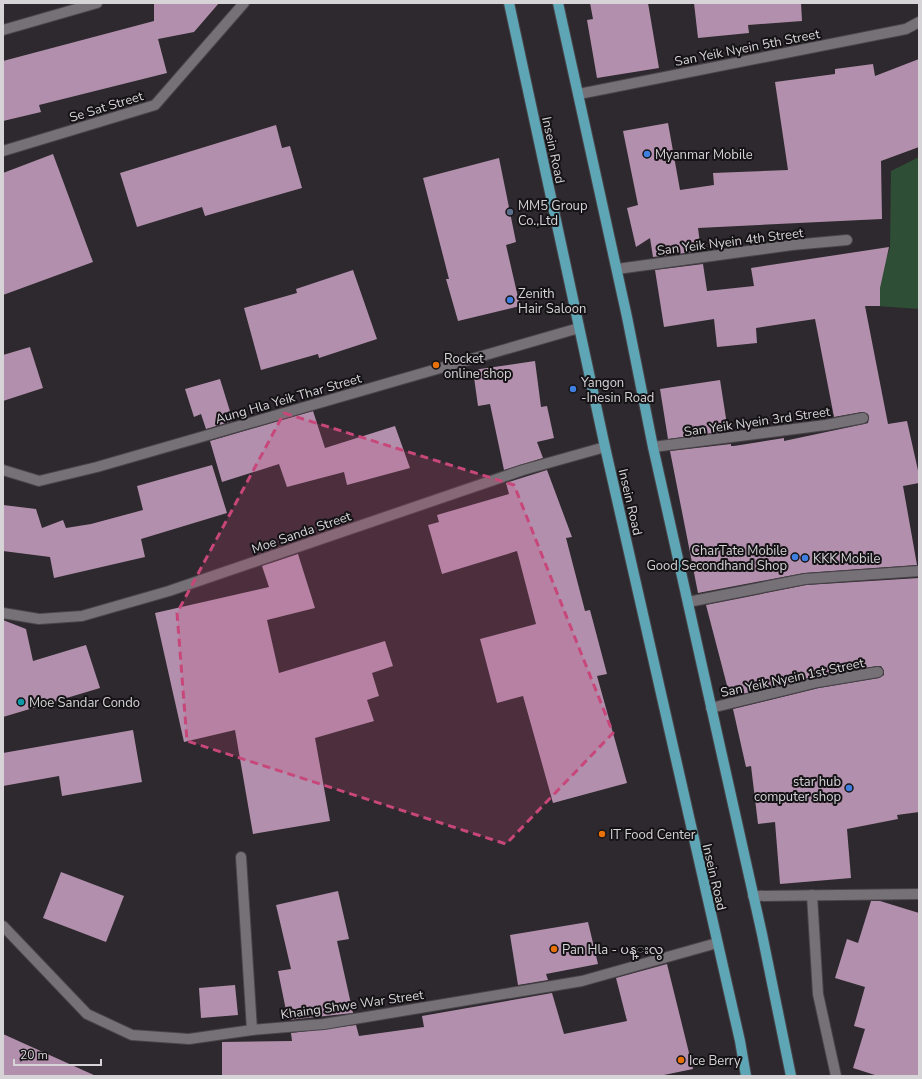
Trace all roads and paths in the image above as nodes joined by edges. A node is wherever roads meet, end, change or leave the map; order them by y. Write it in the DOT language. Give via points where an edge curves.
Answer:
graph roads {
  1 [pos="97,3"];
  2 [pos="244,3"];
  3 [pos="509,3"];
  4 [pos="558,3"];
  5 [pos="919,22"];
  6 [pos="3,30"];
  7 [pos="579,94"];
  8 [pos="3,151"];
  9 [pos="847,240"];
  10 [pos="617,269"];
  11 [pos="579,328"];
  12 [pos="863,418"];
  13 [pos="605,447"];
  14 [pos="653,447"];
  15 [pos="3,470"];
  16 [pos="919,571"];
  17 [pos="688,602"];
  18 [pos="3,612"];
  19 [pos="878,672"];
  20 [pos="711,708"];
  21 [pos="241,858"];
  22 [pos="919,894"];
  23 [pos="812,895"];
  24 [pos="753,896"];
  25 [pos="3,926"];
  26 [pos="717,943"];
  27 [pos="252,1030"];
  28 [pos="746,1076"];
  29 [pos="791,1076"];
  30 [pos="836,1076"];
  1 -- 6 [label="street"];
  2 -- 8 [label="street, Se Sat Street" via="155,105"];
  3 -- 11 [label="main road, Insein Road"];
  4 -- 7 [label="main road"];
  5 -- 7 [label="street, San Yeik Nyein 5th Street" via="906,29"];
  7 -- 10 [label="main road"];
  9 -- 10 [label="street, San Yeik Nyein 4th Street"];
  10 -- 14 [label="main road"];
  11 -- 13 [label="main road, Insein Road"];
  11 -- 15 [label="street, Aung Hla Yeik Thar Street" via="97,467 39,481"];
  12 -- 14 [label="street, San Yeik Nyein 3rd Street"];
  13 -- 18 [label="street, Moe Sanda Street" via="522,470 169,590 82,616 39,619"];
  13 -- 26 [label="main road, Insein Road"];
  14 -- 17 [label="main road"];
  16 -- 17 [label="street" via="805,578"];
  17 -- 20 [label="main road"];
  19 -- 20 [label="street, San Yeik Nyein 1st Street" via="818,682"];
  20 -- 24 [label="main road"];
  21 -- 27 [label="street"];
  22 -- 23 [label="street"];
  23 -- 24 [label="street"];
  23 -- 30 [label="street" via="818,994"];
  24 -- 29 [label="main road"];
  25 -- 27 [label="street, Khaing Shwe War Street" via="87,1014 132,1035 189,1040"];
  26 -- 27 [label="street, Khaing Shwe War Street" via="582,981 324,1024"];
  26 -- 28 [label="main road, Insein Road"];
}
